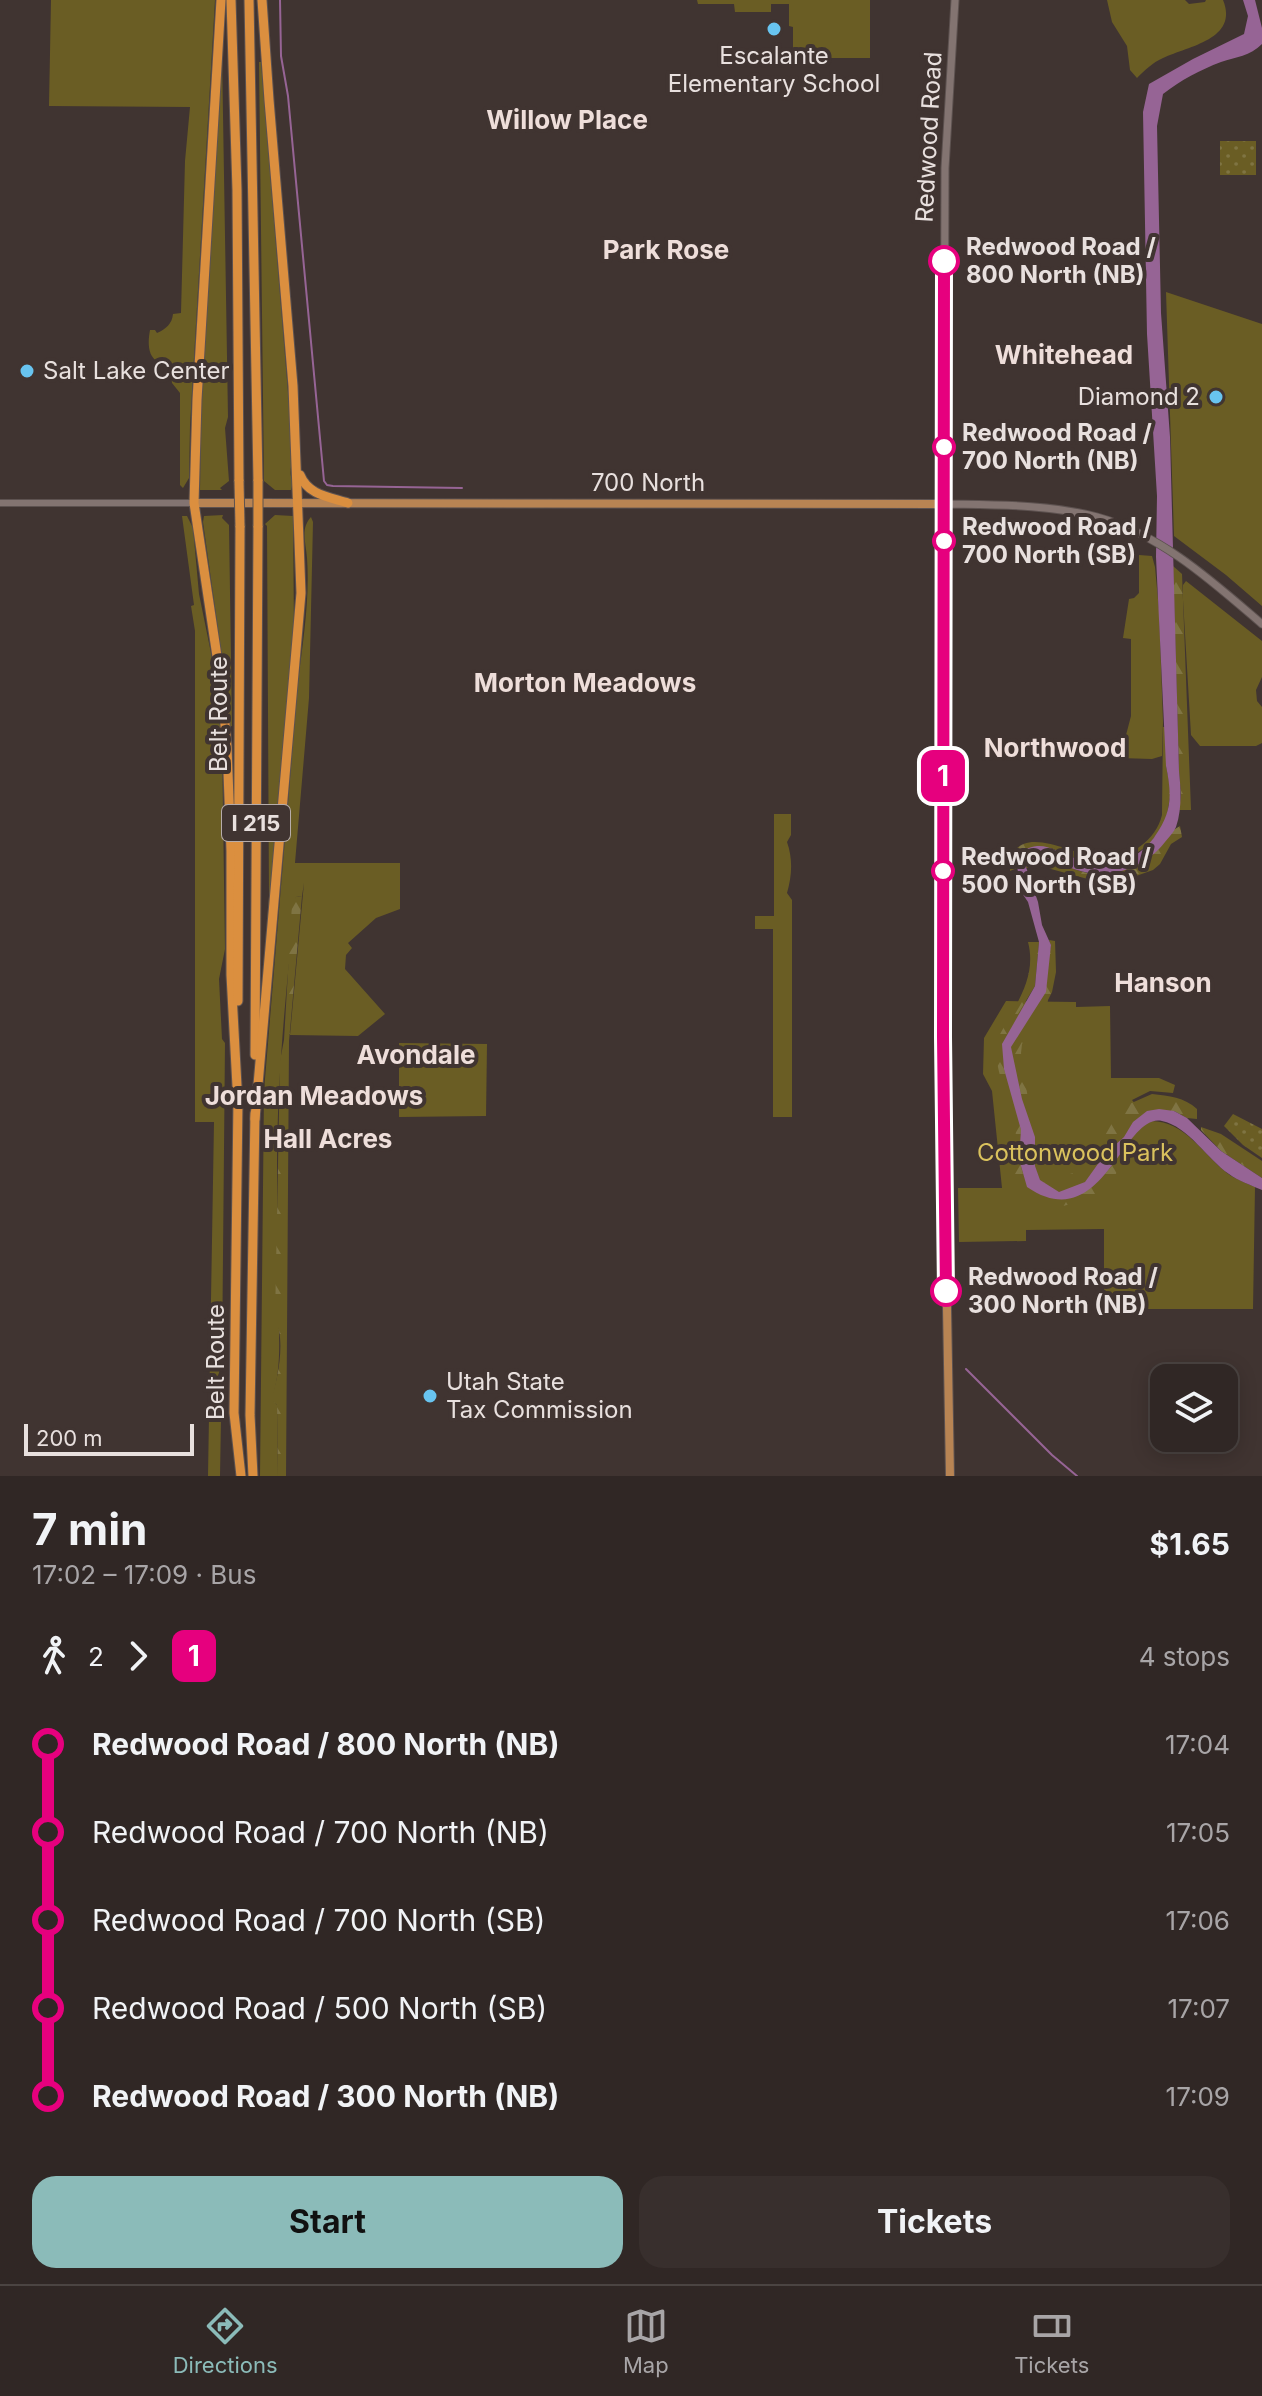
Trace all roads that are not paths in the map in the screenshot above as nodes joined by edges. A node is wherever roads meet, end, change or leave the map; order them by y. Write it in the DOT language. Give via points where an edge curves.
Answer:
graph roads {
  1 [pos="221,0"];
  2 [pos="231,0"];
  3 [pos="249,0"];
  4 [pos="262,0"];
  5 [pos="955,0"];
  6 [pos="297,464"];
  7 [pos="0,503"];
  8 [pos="194,503"];
  9 [pos="299,503"];
  10 [pos="348,503"];
  11 [pos="944,504"];
  12 [pos="1262,624"];
  13 [pos="238,1105"];
  14 [pos="255,1119"];
  15 [pos="241,1476"];
  16 [pos="253,1476"];
  17 [pos="950,1476"];
  1 -- 8 [label="highway"];
  2 -- 13 [label="highway, Belt Route / I 215, bridge" via="240,526"];
  3 -- 14 [label="highway, Belt Route / I 215, bridge" via="258,481"];
  4 -- 6 [label="highway"];
  5 -- 11 [label="main road, Redwood Road" via="945,180"];
  6 -- 9 [label="highway"];
  6 -- 10 [label="highway" via="308,489"];
  7 -- 8 [label="street, 700 North"];
  8 -- 9 [label="main road, 700 North"];
  8 -- 13 [label="highway" via="227,746"];
  9 -- 10 [label="main road, 700 North"];
  9 -- 14 [label="highway" via="301,593"];
  10 -- 11 [label="main road, 700 North"];
  11 -- 12 [label="main road, 700 North" via="1074,512 1110,521 1176,555"];
  11 -- 17 [label="main road, Redwood Road" via="943,1083"];
  13 -- 15 [label="highway, Belt Route / I 215" via="234,1413"];
  14 -- 16 [label="highway, Belt Route / I 215"];
}
